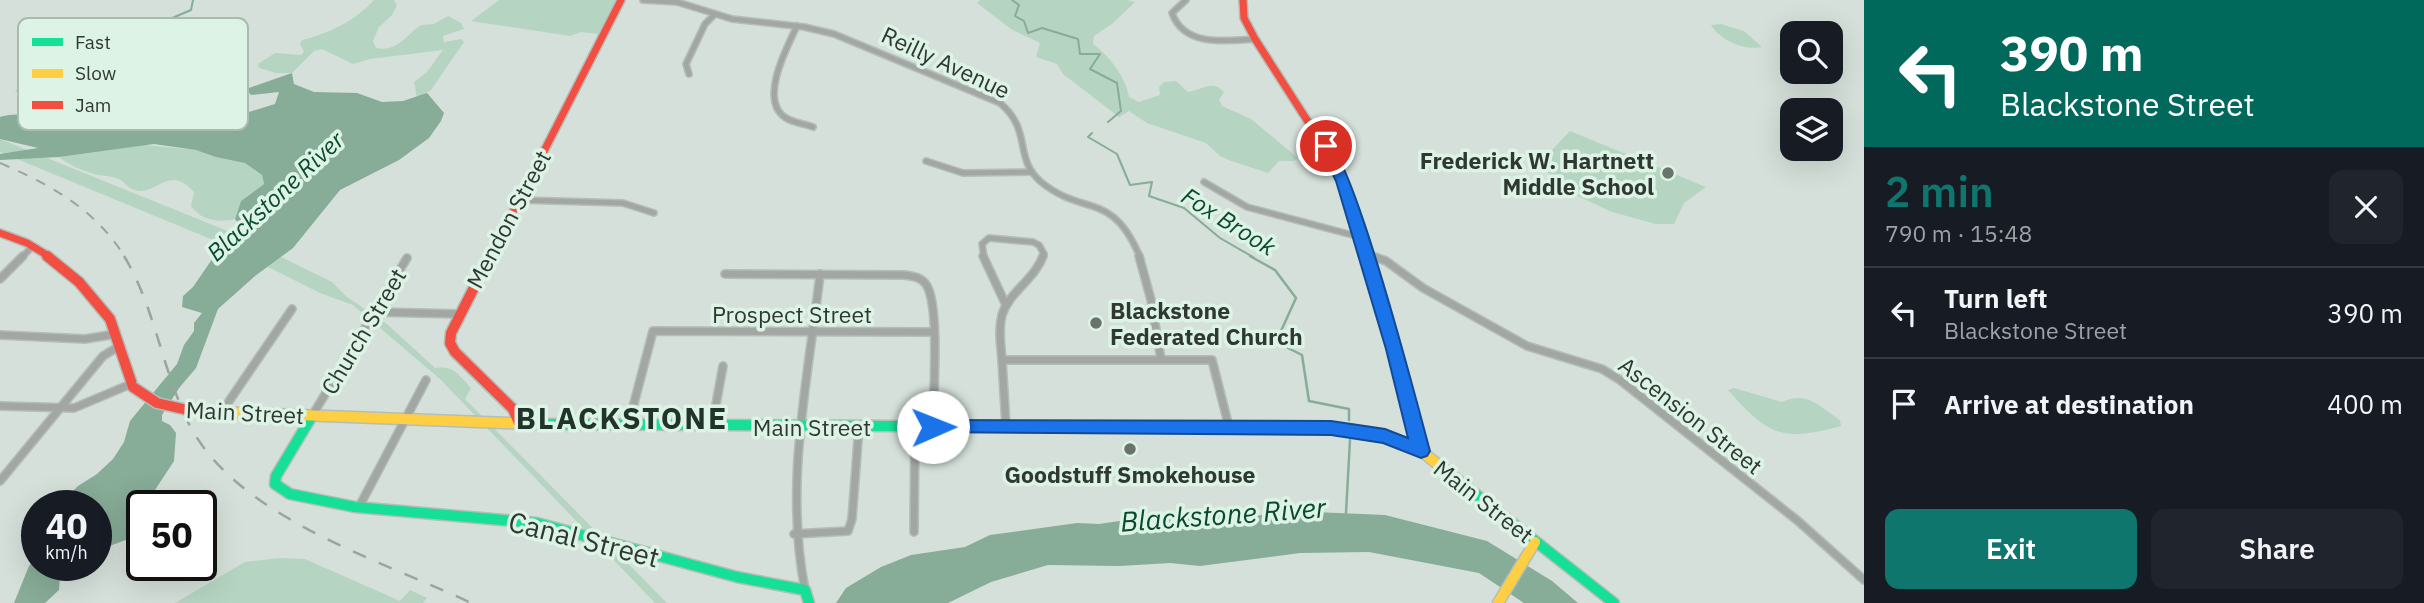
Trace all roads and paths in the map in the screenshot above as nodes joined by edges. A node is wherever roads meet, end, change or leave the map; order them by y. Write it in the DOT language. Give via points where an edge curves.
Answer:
graph roads {
  1 [pos="621,0"];
  2 [pos="643,0"];
  3 [pos="1185,0"];
  4 [pos="1243,0"];
  5 [pos="715,14"];
  6 [pos="797,26"];
  7 [pos="1255,39"];
  8 [pos="689,74"];
  9 [pos="813,127"];
  10 [pos="926,161"];
  11 [pos="1032,172"];
  12 [pos="1204,182"];
  13 [pos="519,200"];
  14 [pos="653,213"];
  15 [pos="0,233"];
  16 [pos="1360,237"];
  17 [pos="33,246"];
  18 [pos="1365,253"];
  19 [pos="407,258"];
  20 [pos="726,274"];
  21 [pos="820,275"];
  22 [pos="0,279"];
  23 [pos="1006,306"];
  24 [pos="292,309"];
  25 [pos="376,312"];
  26 [pos="459,314"];
  27 [pos="814,332"];
  28 [pos="932,332"];
  29 [pos="116,334"];
  30 [pos="0,335"];
  31 [pos="118,347"];
  32 [pos="1161,359"];
  33 [pos="1002,360"];
  34 [pos="723,366"];
  35 [pos="426,380"];
  36 [pos="132,386"];
  37 [pos="0,406"];
  38 [pos="59,408"];
  39 [pos="221,413"];
  40 [pos="312,416"];
  41 [pos="405,419"];
  42 [pos="519,423"];
  43 [pos="628,426"];
  44 [pos="712,426"];
  45 [pos="1006,426"];
  46 [pos="1229,426"];
  47 [pos="802,427"];
  48 [pos="859,427"];
  49 [pos="915,427"];
  50 [pos="933,427"];
  51 [pos="1421,451"];
  52 [pos="276,477"];
  53 [pos="0,481"];
  54 [pos="359,507"];
  55 [pos="914,532"];
  56 [pos="794,534"];
  57 [pos="1535,542"];
  58 [pos="1864,580"];
  59 [pos="807,597"];
  60 [pos="1498,603"];
  61 [pos="1614,603"];
  1 -- 13 [label="main road, Mendon Street"];
  2 -- 5 [label="street, Reilly Avenue" via="685,3"];
  3 -- 7 [label="street" via="1172,13 1176,24 1188,33 1218,41"];
  4 -- 7 [label="main road" via="1244,18"];
  5 -- 6 [label="street, Reilly Avenue"];
  5 -- 8 [label="street" via="705,24 686,64"];
  6 -- 9 [label="street" via="776,81 774,101 785,118"];
  6 -- 11 [label="street, Reilly Avenue" via="858,42 1000,103 1017,120"];
  7 -- 16 [label="main road" via="1334,161"];
  10 -- 11 [label="street" via="939,168 988,174"];
  11 -- 32 [label="street" via="1058,192 1107,211 1124,226 1143,270"];
  12 -- 16 [label="street" via="1247,207"];
  13 -- 14 [label="street" via="623,203"];
  13 -- 26 [label="main road, Mendon Street"];
  15 -- 17 [label="main road"];
  16 -- 18 [label="main road"];
  17 -- 22 [label="street"];
  17 -- 29 [label="main road" via="99,306"];
  18 -- 51 [label="main road"];
  18 -- 58 [label="street, Ascension Street" via="1527,346 1601,369 1620,380 1798,521"];
  19 -- 25 [label="street, Church Street"];
  20 -- 21 [label="street"];
  21 -- 27 [label="street"];
  21 -- 28 [label="street" via="920,279 930,298"];
  23 -- 23 [label="street" via="1044,254 1033,242 989,238 981,252"];
  23 -- 33 [label="street" via="1000,334"];
  24 -- 39 [label="street"];
  25 -- 26 [label="street"];
  25 -- 40 [label="street, Church Street"];
  26 -- 42 [label="main road, Mendon Street" via="451,329 450,345 513,409"];
  27 -- 28 [label="street, Prospect Street"];
  27 -- 43 [label="street, Prospect Street" via="653,331"];
  27 -- 47 [label="street"];
  28 -- 50 [label="street"];
  29 -- 30 [label="street" via="85,339"];
  29 -- 31 [label="main road"];
  31 -- 36 [label="main road"];
  31 -- 38 [label="street" via="103,356"];
  32 -- 33 [label="street"];
  32 -- 46 [label="street" via="1212,360"];
  33 -- 45 [label="street"];
  34 -- 44 [label="street"];
  35 -- 41 [label="street"];
  36 -- 38 [label="street" via="82,406"];
  36 -- 39 [label="main road, Main Street, bridge" via="151,401"];
  37 -- 38 [label="street"];
  38 -- 53 [label="street"];
  39 -- 40 [label="main road, Main Street"];
  40 -- 41 [label="main road, Main Street"];
  40 -- 52 [label="main road, Church Street"];
  41 -- 42 [label="main road, Main Street"];
  41 -- 54 [label="street"];
  42 -- 43 [label="main road, Main Street"];
  43 -- 44 [label="main road, Main Street"];
  44 -- 47 [label="main road, Main Street"];
  45 -- 46 [label="main road, Main Street"];
  45 -- 50 [label="main road, Main Street"];
  46 -- 51 [label="main road, Main Street" via="1357,430"];
  47 -- 48 [label="main road, Main Street"];
  47 -- 56 [label="street"];
  48 -- 49 [label="main road, Main Street"];
  48 -- 56 [label="street" via="848,531"];
  49 -- 50 [label="main road, Main Street"];
  49 -- 55 [label="street"];
  51 -- 57 [label="main road, Main Street"];
  52 -- 54 [label="main road, Canal Street" via="279,489 296,497"];
  54 -- 59 [label="main road, Canal Street" via="526,521"];
  56 -- 59 [label="street"];
  57 -- 60 [label="main road"];
  57 -- 61 [label="main road, Main Street"];
}
